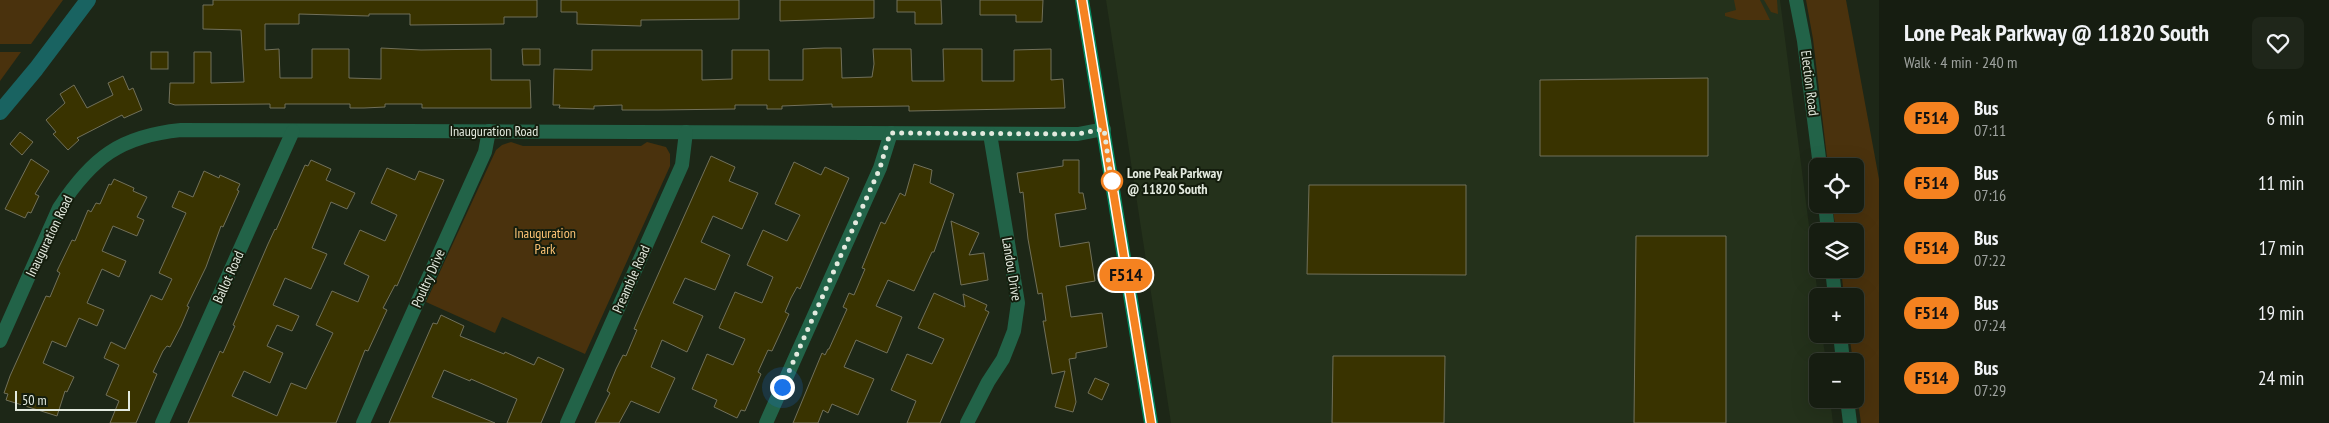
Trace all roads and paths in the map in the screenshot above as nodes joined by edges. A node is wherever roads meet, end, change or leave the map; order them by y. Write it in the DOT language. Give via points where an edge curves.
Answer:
graph roads {
  1 [pos="1082,0"];
  2 [pos="1796,0"];
  3 [pos="1104,129"];
  4 [pos="293,131"];
  5 [pos="489,131"];
  6 [pos="686,132"];
  7 [pos="890,133"];
  8 [pos="990,134"];
  9 [pos="1819,158"];
  10 [pos="0,341"];
  11 [pos="1848,408"];
  12 [pos="162,423"];
  13 [pos="363,423"];
  14 [pos="567,423"];
  15 [pos="766,423"];
  16 [pos="967,423"];
  17 [pos="1151,423"];
  18 [pos="1850,423"];
  1 -- 3 [label="main road"];
  2 -- 9 [label="street, Election Road"];
  3 -- 8 [label="street, Inauguration Road" via="1078,134"];
  3 -- 17 [label="main road"];
  4 -- 5 [label="street, Inauguration Road"];
  4 -- 10 [label="street, Inauguration Road" via="180,130 159,132 118,146 84,173 59,208"];
  4 -- 12 [label="street, Ballot Road"];
  5 -- 6 [label="street, Inauguration Road"];
  5 -- 13 [label="street, Poultry Drive" via="484,152"];
  6 -- 7 [label="street, Inauguration Road"];
  6 -- 14 [label="street, Preamble Road" via="682,165"];
  7 -- 8 [label="street, Inauguration Road"];
  7 -- 15 [label="street" via="880,168"];
  8 -- 16 [label="street, Landou Drive" via="1018,303 1014,331 1003,359"];
  11 -- 18 [label="street"];
}
